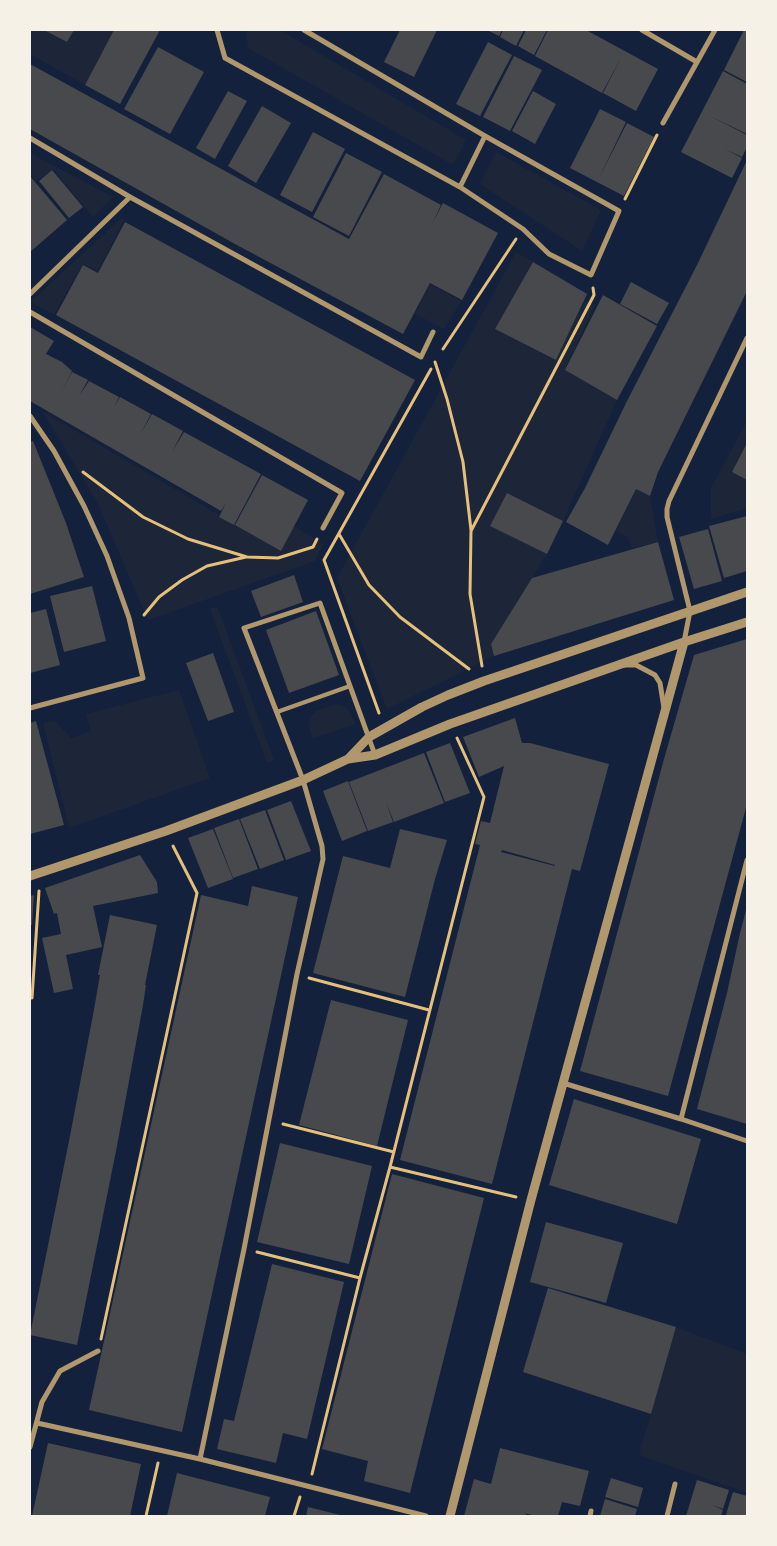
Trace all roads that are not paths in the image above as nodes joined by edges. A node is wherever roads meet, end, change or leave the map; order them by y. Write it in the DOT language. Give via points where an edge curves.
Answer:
graph roads {
  1 [pos="217,30"];
  2 [pos="304,30"];
  3 [pos="642,30"];
  4 [pos="715,30"];
  5 [pos="697,62"];
  6 [pos="663,123"];
  7 [pos="486,136"];
  8 [pos="30,138"];
  9 [pos="460,186"];
  10 [pos="130,197"];
  11 [pos="30,294"];
  12 [pos="30,312"];
  13 [pos="434,332"];
  14 [pos="747,338"];
  15 [pos="30,416"];
  16 [pos="323,528"];
  17 [pos="747,592"];
  18 [pos="690,611"];
  19 [pos="747,622"];
  20 [pos="684,642"];
  21 [pos="618,665"];
  22 [pos="350,686"];
  23 [pos="30,708"];
  24 [pos="277,712"];
  25 [pos="664,714"];
  26 [pos="369,737"];
  27 [pos="375,755"];
  28 [pos="348,759"];
  29 [pos="303,780"];
  30 [pos="747,860"];
  31 [pos="30,876"];
  32 [pos="563,1083"];
  33 [pos="681,1119"];
  34 [pos="747,1141"];
  35 [pos="98,1351"];
  36 [pos="37,1423"];
  37 [pos="30,1447"];
  38 [pos="200,1459"];
  39 [pos="675,1484"];
  40 [pos="426,1516"];
  41 [pos="450,1516"];
  42 [pos="666,1516"];
  1 -- 9 [label="street" via="225,58"];
  2 -- 7 [label="street"];
  3 -- 5 [label="street"];
  4 -- 5 [label="street"];
  5 -- 6 [label="street"];
  7 -- 9 [label="street"];
  7 -- 9 [label="street" via="619,211 591,275 550,254 523,229"];
  8 -- 10 [label="street"];
  10 -- 11 [label="street"];
  10 -- 13 [label="street" via="420,357"];
  12 -- 16 [label="street" via="342,493"];
  14 -- 18 [label="street" via="667,509"];
  15 -- 23 [label="street" via="54,451 107,556 129,618 143,678"];
  17 -- 18 [label="street"];
  18 -- 20 [label="street"];
  18 -- 26 [label="street" via="484,681 422,707"];
  19 -- 20 [label="street"];
  20 -- 21 [label="street"];
  20 -- 25 [label="street"];
  21 -- 25 [label="street" via="636,666 655,675 660,683"];
  21 -- 27 [label="street" via="450,724"];
  22 -- 24 [label="lane"];
  22 -- 24 [label="street" via="320,603 244,628"];
  22 -- 26 [label="street"];
  24 -- 29 [label="street"];
  25 -- 32 [label="street"];
  26 -- 27 [label="street"];
  26 -- 28 [label="street"];
  27 -- 28 [label="street"];
  28 -- 29 [label="street"];
  29 -- 31 [label="street" via="166,831"];
  29 -- 38 [label="street" via="323,859"];
  30 -- 33 [label="street"];
  32 -- 33 [label="street"];
  32 -- 41 [label="street"];
  33 -- 34 [label="street"];
  35 -- 36 [label="street" via="60,1371 42,1402"];
  36 -- 37 [label="street"];
  36 -- 38 [label="street"];
  38 -- 40 [label="street"];
  39 -- 42 [label="street"];
}
